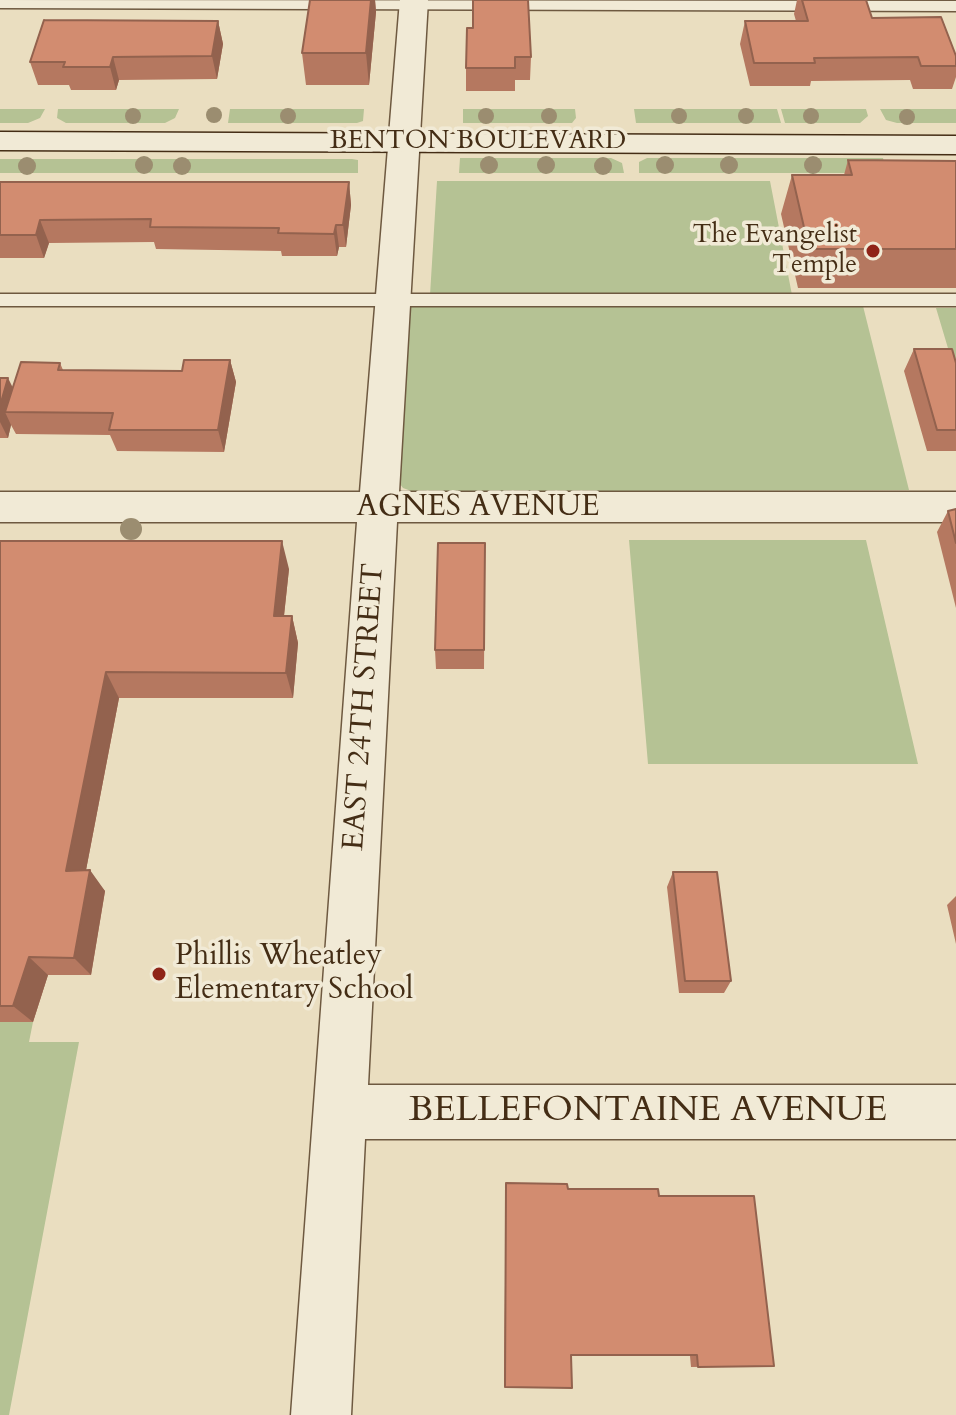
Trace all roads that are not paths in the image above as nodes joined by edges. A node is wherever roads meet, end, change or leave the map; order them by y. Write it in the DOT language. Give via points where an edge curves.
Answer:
graph roads {
  1 [pos="414,2"];
  2 [pos="0,3"];
  3 [pos="956,6"];
  4 [pos="0,141"];
  5 [pos="406,141"];
  6 [pos="956,145"];
  7 [pos="0,300"];
  8 [pos="394,300"];
  9 [pos="956,300"];
  10 [pos="0,507"];
  11 [pos="956,507"];
  12 [pos="378,508"];
  13 [pos="339,1112"];
  14 [pos="956,1112"];
  15 [pos="321,1415"];
  1 -- 2 [label="lane"];
  1 -- 3 [label="lane"];
  1 -- 5 [label="street, EAST 24TH STREET"];
  4 -- 5 [label="street, BENTON BOULEVARD"];
  5 -- 6 [label="street, BENTON BOULEVARD"];
  5 -- 8 [label="street, EAST 24TH STREET"];
  7 -- 8 [label="lane"];
  8 -- 9 [label="lane"];
  8 -- 12 [label="street, EAST 24TH STREET"];
  10 -- 12 [label="street, AGNES AVENUE"];
  11 -- 12 [label="street, AGNES AVENUE"];
  12 -- 13 [label="street, EAST 24TH STREET"];
  13 -- 14 [label="street, BELLEFONTAINE AVENUE"];
  13 -- 15 [label="street, EAST 24TH STREET"];
}
